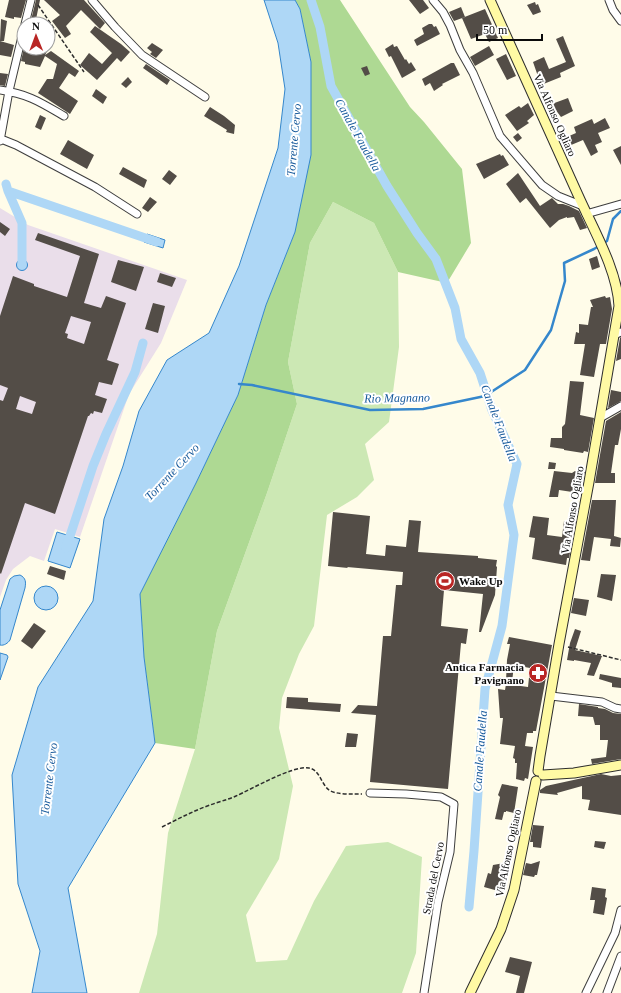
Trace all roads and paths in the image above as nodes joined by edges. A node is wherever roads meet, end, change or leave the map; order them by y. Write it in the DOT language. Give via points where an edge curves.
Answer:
graph roads {
  1 [pos="31,0"];
  2 [pos="34,0"];
  3 [pos="92,0"];
  4 [pos="433,0"];
  5 [pos="490,0"];
  6 [pos="609,0"];
  7 [pos="27,16"];
  8 [pos="621,21"];
  9 [pos="17,56"];
  10 [pos="84,72"];
  11 [pos="0,90"];
  12 [pos="8,91"];
  13 [pos="205,97"];
  14 [pos="64,116"];
  15 [pos="0,140"];
  16 [pos="621,204"];
  17 [pos="585,210"];
  18 [pos="137,214"];
  19 [pos="617,333"];
  20 [pos="621,406"];
  21 [pos="600,418"];
  22 [pos="558,644"];
  23 [pos="621,660"];
  24 [pos="551,696"];
  25 [pos="621,709"];
  26 [pos="621,765"];
  27 [pos="539,776"];
  28 [pos="370,793"];
  29 [pos="162,827"];
  30 [pos="621,910"];
  31 [pos="621,956"];
  32 [pos="424,993"];
  33 [pos="470,993"];
  34 [pos="586,993"];
  35 [pos="607,993"];
  1 -- 7 [label="street"];
  2 -- 10 [label="path"];
  3 -- 13 [label="street" via="142,55"];
  4 -- 17 [label="street" via="450,25 500,136 542,185"];
  5 -- 17 [label="main road, Via Alfonso Ogliaro"];
  6 -- 8 [label="street"];
  9 -- 12 [label="street"];
  11 -- 12 [label="street"];
  12 -- 14 [label="street" via="20,93"];
  12 -- 15 [label="street"];
  15 -- 18 [label="street" via="16,145"];
  16 -- 17 [label="street"];
  17 -- 19 [label="main road, Via Alfonso Ogliaro" via="612,272 618,293"];
  19 -- 21 [label="main road, Via Alfonso Ogliaro"];
  20 -- 21 [label="street"];
  21 -- 22 [label="main road, Via Alfonso Ogliaro"];
  22 -- 23 [label="path"];
  22 -- 24 [label="main road, Via Alfonso Ogliaro"];
  24 -- 25 [label="street" via="602,702"];
  24 -- 27 [label="main road, Via Alfonso Ogliaro"];
  26 -- 27 [label="main road"];
  27 -- 33 [label="main road, Via Alfonso Ogliaro" via="514,890 501,929"];
  28 -- 29 [label="path" via="349,794 330,790 320,775 311,768 296,769"];
  28 -- 32 [label="street, Strada del Cervo" via="441,797 454,804 450,852 438,902"];
  30 -- 34 [label="street" via="615,933"];
  31 -- 35 [label="street"];
}
